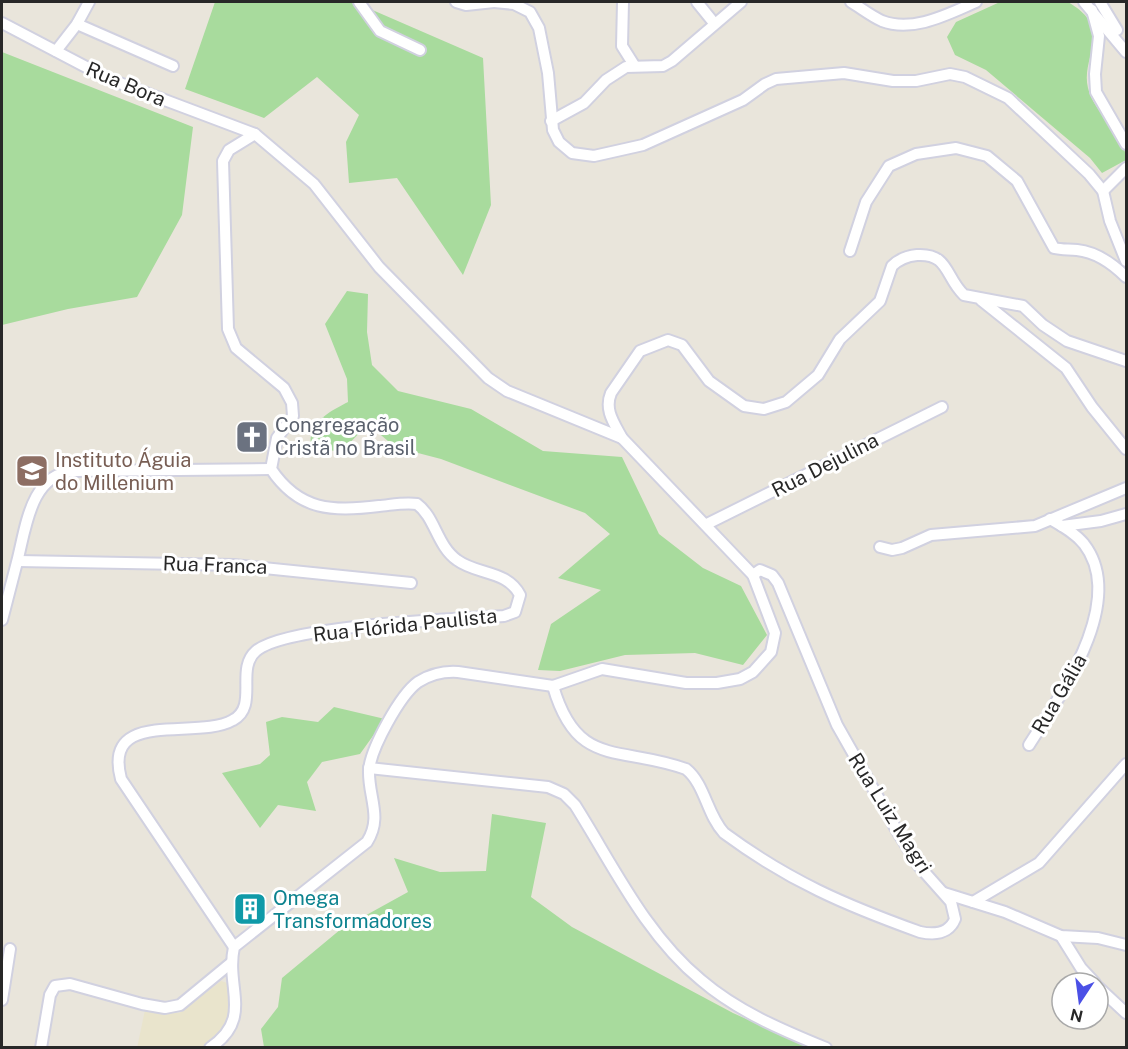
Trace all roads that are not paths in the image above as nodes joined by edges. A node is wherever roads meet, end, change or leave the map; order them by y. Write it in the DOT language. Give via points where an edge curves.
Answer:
graph roads {
  1 [pos="88,2"];
  2 [pos="359,2"];
  3 [pos="456,2"];
  4 [pos="494,2"];
  5 [pos="623,2"];
  6 [pos="697,2"];
  7 [pos="741,2"];
  8 [pos="850,2"];
  9 [pos="976,2"];
  10 [pos="1111,2"];
  11 [pos="1093,4"];
  12 [pos="1108,21"];
  13 [pos="2,23"];
  14 [pos="714,23"];
  15 [pos="77,24"];
  16 [pos="1126,49"];
  17 [pos="420,50"];
  18 [pos="1103,50"];
  19 [pos="56,51"];
  20 [pos="634,65"];
  21 [pos="1096,65"];
  22 [pos="173,66"];
  23 [pos="551,121"];
  24 [pos="255,134"];
  25 [pos="1126,144"];
  26 [pos="1126,168"];
  27 [pos="1103,191"];
  28 [pos="850,251"];
  29 [pos="1126,261"];
  30 [pos="1126,277"];
  31 [pos="981,300"];
  32 [pos="1126,361"];
  33 [pos="942,406"];
  34 [pos="622,438"];
  35 [pos="1126,449"];
  36 [pos="271,469"];
  37 [pos="1126,488"];
  38 [pos="1126,514"];
  39 [pos="1050,519"];
  40 [pos="707,524"];
  41 [pos="1062,526"];
  42 [pos="880,547"];
  43 [pos="18,561"];
  44 [pos="753,575"];
  45 [pos="411,583"];
  46 [pos="2,620"];
  47 [pos="553,686"];
  48 [pos="1029,746"];
  49 [pos="1126,764"];
  50 [pos="369,768"];
  51 [pos="944,893"];
  52 [pos="973,902"];
  53 [pos="1061,936"];
  54 [pos="1126,945"];
  55 [pos="234,947"];
  56 [pos="10,949"];
  57 [pos="231,963"];
  58 [pos="1084,971"];
  59 [pos="1110,998"];
  60 [pos="2,1000"];
  61 [pos="1126,1013"];
  62 [pos="41,1047"];
  63 [pos="210,1047"];
  64 [pos="826,1047"];
  1 -- 15 [label="street"];
  2 -- 17 [label="street" via="380,31"];
  3 -- 4 [label="street"];
  4 -- 23 [label="street" via="514,4 530,12 539,28 549,73"];
  5 -- 20 [label="street" via="622,46"];
  6 -- 14 [label="street"];
  7 -- 14 [label="street"];
  8 -- 9 [label="street" via="885,22 909,24 941,17"];
  10 -- 12 [label="street"];
  11 -- 12 [label="street"];
  11 -- 21 [label="street" via="1099,36"];
  12 -- 16 [label="street"];
  12 -- 18 [label="street"];
  13 -- 19 [label="street, Rua Bora"];
  14 -- 20 [label="street" via="663,66"];
  15 -- 19 [label="street"];
  15 -- 22 [label="street"];
  16 -- 18 [label="street" via="1115,46"];
  18 -- 21 [label="street"];
  19 -- 24 [label="street, Rua Bora" via="119,83"];
  20 -- 23 [label="street" via="614,74 584,103"];
  21 -- 25 [label="street" via="1096,92"];
  23 -- 27 [label="street" via="555,136 568,150 580,156 594,156 643,146 743,100 776,79 844,73 916,81 950,74 965,77 1008,99"];
  24 -- 34 [label="street" via="314,184 379,267 488,378 507,391"];
  24 -- 36 [label="street" via="229,150 223,161 226,319 236,348 284,388 292,403 293,416 277,438"];
  26 -- 27 [label="street"];
  27 -- 29 [label="street"];
  28 -- 30 [label="street" via="866,202 889,166 916,154 956,148 987,156 1017,181 1054,248 1083,251 1108,261"];
  31 -- 32 [label="street" via="1023,306 1067,340"];
  31 -- 34 [label="street" via="961,291 937,257 902,259 892,266 880,301 840,339 818,375 786,402 764,409 744,406 726,395 709,381 682,345 668,340 658,342 634,357 608,400 609,414"];
  31 -- 35 [label="street" via="1066,368"];
  33 -- 40 [label="street, Rua Dejulina"];
  34 -- 40 [label="street"];
  36 -- 43 [label="street" via="63,472 46,482 32,505"];
  36 -- 55 [label="street, Rua Flórida Paulista" via="296,496 310,504 363,508 417,504 456,560 507,580 518,590 520,601 515,612 504,616 347,629 274,642 250,657 246,699 241,713 233,720 132,736 124,743 117,760 121,779"];
  37 -- 39 [label="street"];
  38 -- 41 [label="street"];
  39 -- 41 [label="street, Rua Gália"];
  39 -- 42 [label="street" via="1019,529 931,535 892,550"];
  40 -- 44 [label="street"];
  41 -- 48 [label="street, Rua Gália" via="1083,542 1091,555 1098,583 1097,609 1075,672"];
  43 -- 45 [label="street, Rua Franca" via="234,565"];
  43 -- 46 [label="street"];
  44 -- 47 [label="street" via="775,633 771,652 753,672 740,679 701,684 602,669"];
  44 -- 51 [label="street, Rua Luiz Magri" via="760,570 778,583 837,725 896,829"];
  47 -- 50 [label="street" via="458,672 431,676 408,691 382,734"];
  47 -- 51 [label="street" via="562,712 582,740 686,769 724,833 813,890 931,934 948,929 955,919"];
  49 -- 52 [label="street" via="1039,863"];
  50 -- 55 [label="street" via="376,816 367,842"];
  50 -- 64 [label="street" via="516,782 564,794 579,810 640,913 699,979 753,1015"];
  51 -- 52 [label="street, Rua Luiz Magri"];
  52 -- 53 [label="street, Rua Luiz Magri"];
  53 -- 54 [label="street, Rua Luiz Magri" via="1098,938"];
  53 -- 58 [label="street"];
  55 -- 57 [label="street"];
  56 -- 60 [label="street"];
  57 -- 62 [label="street" via="180,1005 165,1008 70,984 55,986"];
  57 -- 63 [label="street" via="234,1022 230,1032"];
  59 -- 61 [label="street"];
}
